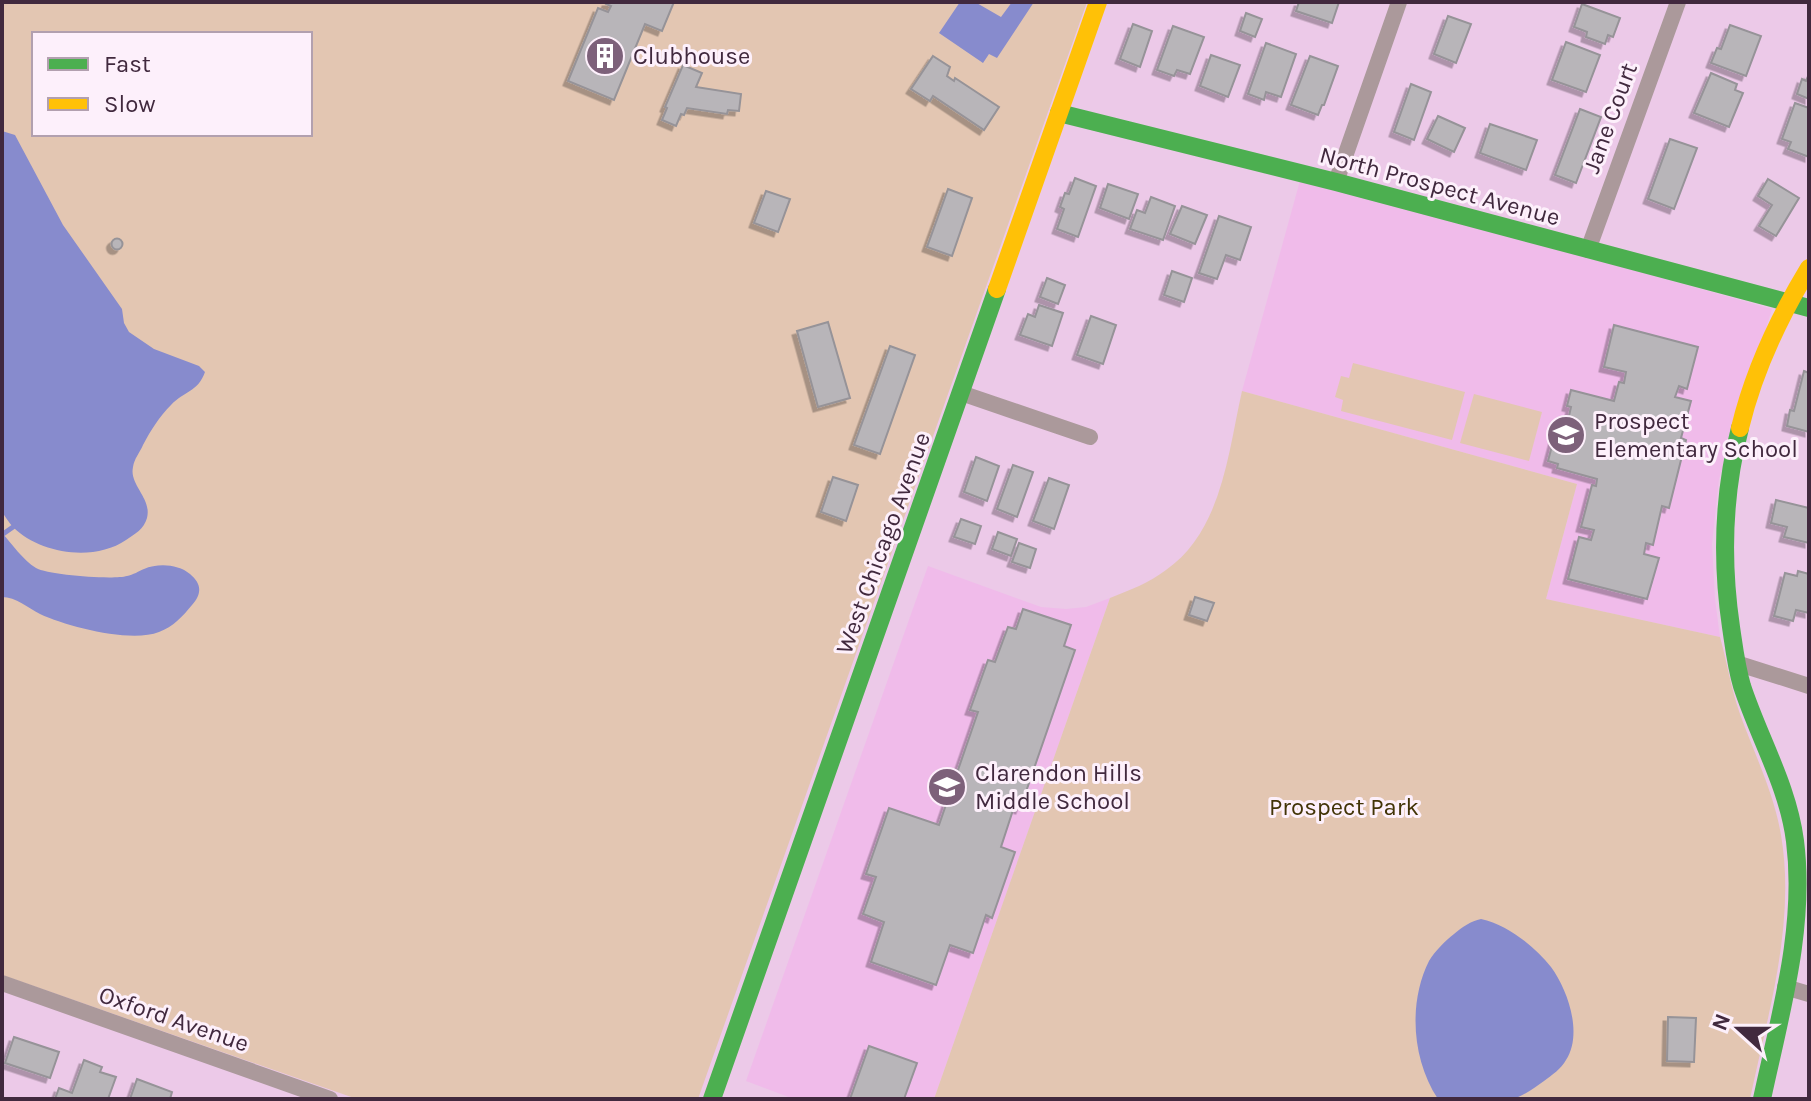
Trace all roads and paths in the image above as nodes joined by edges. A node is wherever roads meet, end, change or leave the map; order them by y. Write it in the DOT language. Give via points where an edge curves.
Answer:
graph roads {
  1 [pos="1098,2"];
  2 [pos="1399,2"];
  3 [pos="1678,2"];
  4 [pos="1059,113"];
  5 [pos="1336,182"];
  6 [pos="1588,250"];
  7 [pos="1809,268"];
  8 [pos="1788,302"];
  9 [pos="1809,308"];
  10 [pos="961,393"];
  11 [pos="1090,437"];
  12 [pos="1736,663"];
  13 [pos="1809,686"];
  14 [pos="2,983"];
  15 [pos="1785,987"];
  16 [pos="1809,994"];
  17 [pos="330,1099"];
  18 [pos="712,1099"];
  19 [pos="1762,1099"];
  1 -- 4 [label="street, West Chicago Avenue"];
  2 -- 5 [label="street"];
  3 -- 6 [label="street, Jane Court"];
  4 -- 5 [label="street, North Prospect Avenue"];
  4 -- 10 [label="street, West Chicago Avenue"];
  5 -- 6 [label="street, North Prospect Avenue"];
  6 -- 8 [label="street, North Prospect Avenue"];
  7 -- 8 [label="street"];
  8 -- 9 [label="street, North Prospect Avenue"];
  8 -- 12 [label="street" via="1748,398 1725,513 1725,586"];
  10 -- 11 [label="street"];
  10 -- 18 [label="street, West Chicago Avenue"];
  12 -- 13 [label="street"];
  12 -- 15 [label="street" via="1785,797 1794,837 1797,893"];
  14 -- 17 [label="street, Oxford Avenue"];
  15 -- 16 [label="street"];
  15 -- 19 [label="street"];
}
